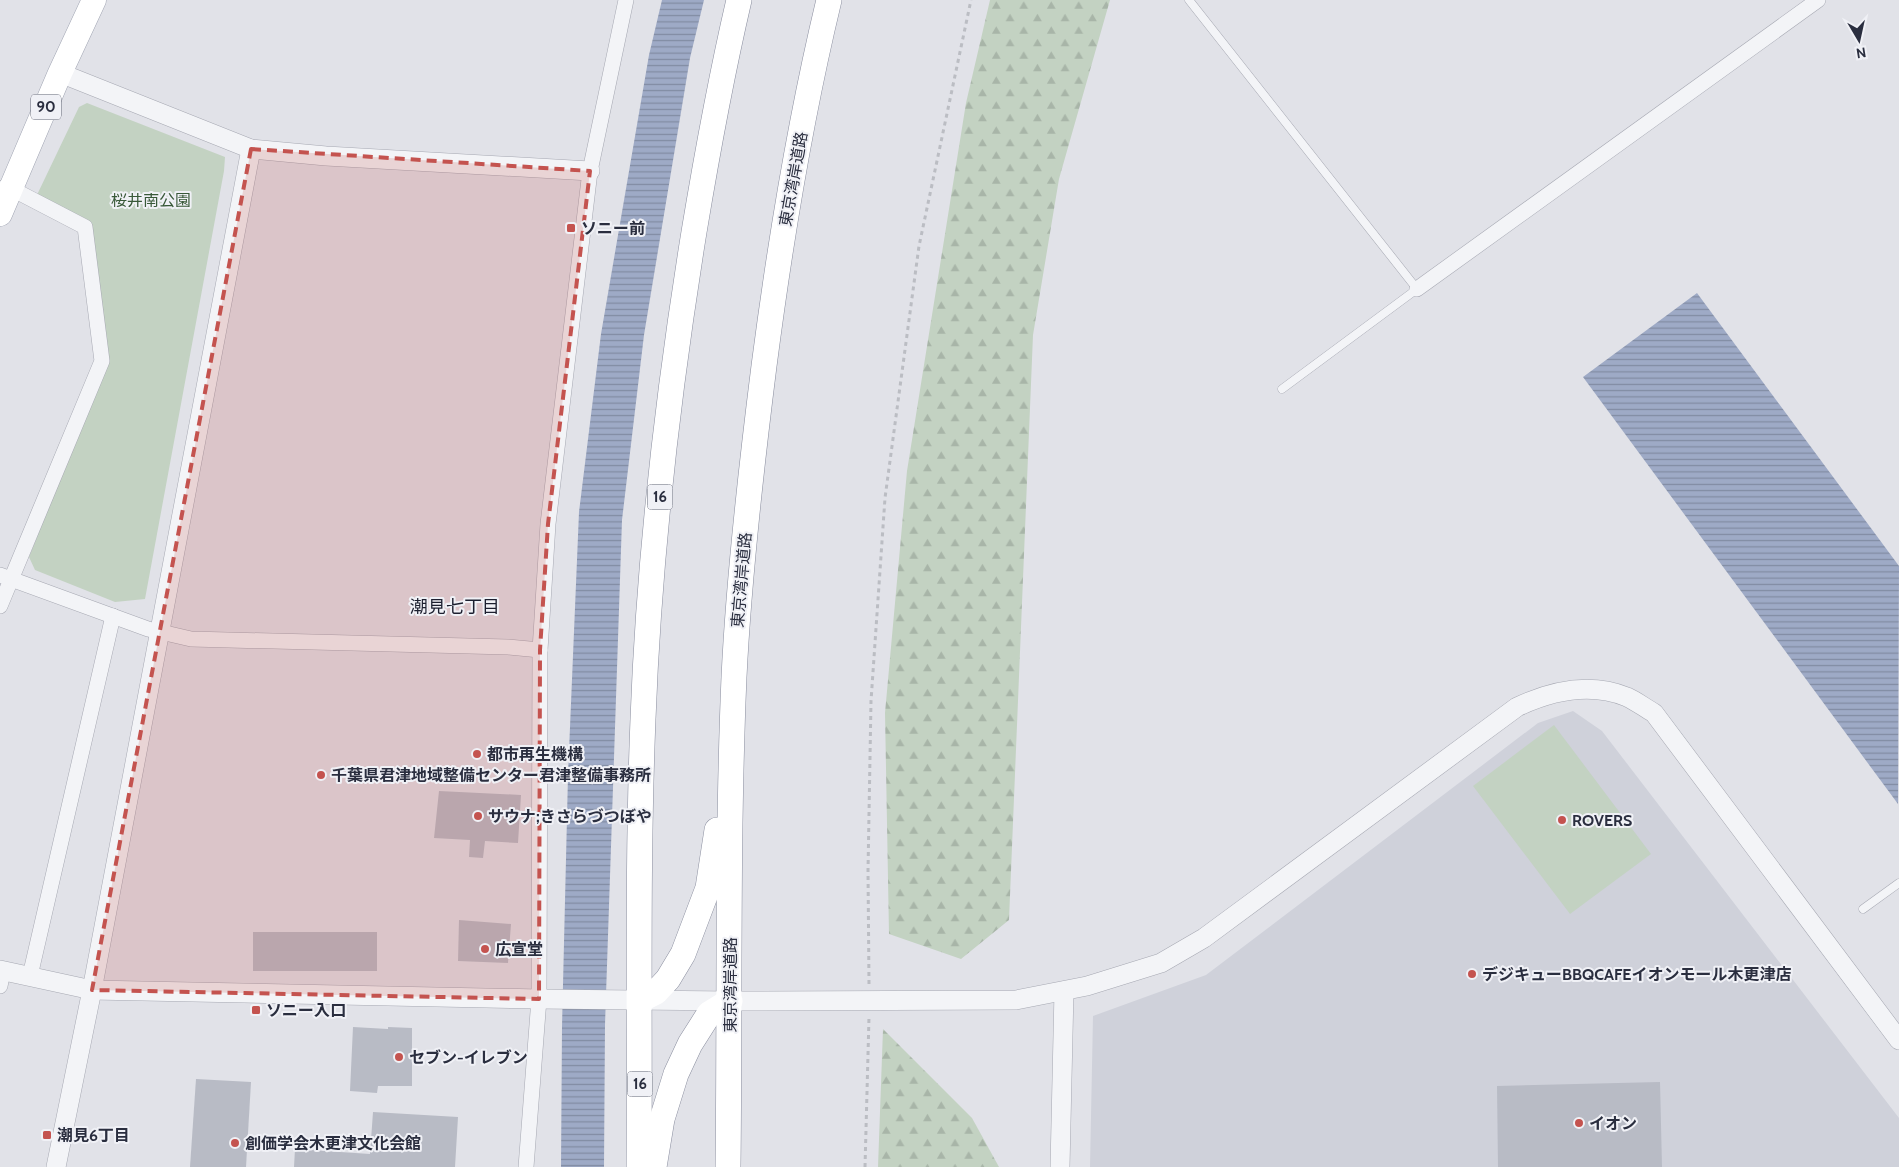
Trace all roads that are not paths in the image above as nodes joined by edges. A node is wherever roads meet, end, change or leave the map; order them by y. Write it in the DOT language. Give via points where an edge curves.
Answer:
graph roads {
  1 [pos="94,0"];
  2 [pos="626,0"];
  3 [pos="739,0"];
  4 [pos="829,0"];
  5 [pos="1189,0"];
  6 [pos="1818,0"];
  7 [pos="60,73"];
  8 [pos="251,149"];
  9 [pos="590,171"];
  10 [pos="6,187"];
  11 [pos="0,214"];
  12 [pos="1418,289"];
  13 [pos="1282,389"];
  14 [pos="5,577"];
  15 [pos="0,606"];
  16 [pos="113,616"];
  17 [pos="160,632"];
  18 [pos="540,650"];
  19 [pos="734,679"];
  20 [pos="1899,883"];
  21 [pos="1863,909"];
  22 [pos="1,975"];
  23 [pos="30,976"];
  24 [pos="92,990"];
  25 [pos="1064,991"];
  26 [pos="539,999"];
  27 [pos="640,1000"];
  28 [pos="730,1001"];
  29 [pos="1899,1040"];
  30 [pos="56,1167"];
  31 [pos="526,1167"];
  32 [pos="639,1167"];
  33 [pos="654,1167"];
  34 [pos="728,1167"];
  35 [pos="1060,1167"];
  1 -- 7 [label="main road, 90"];
  2 -- 9 [label="street"];
  3 -- 27 [label="highway, 16" via="708,147 662,464 643,719"];
  4 -- 19 [label="highway, 東京湾岸道路" via="775,283 751,470"];
  5 -- 12 [label="lane"];
  6 -- 12 [label="street"];
  7 -- 8 [label="street"];
  7 -- 10 [label="main road, 90"];
  8 -- 9 [label="street"];
  8 -- 17 [label="street"];
  9 -- 18 [label="street" via="548,524"];
  10 -- 11 [label="main road, 90"];
  10 -- 14 [label="street" via="85,227 102,361"];
  12 -- 13 [label="lane"];
  14 -- 15 [label="street"];
  14 -- 16 [label="street"];
  16 -- 17 [label="street"];
  16 -- 23 [label="street"];
  17 -- 18 [label="street" via="191,640"];
  17 -- 24 [label="street"];
  18 -- 26 [label="street"];
  19 -- 27 [label="highway" via="708,888 686,946 668,979 656,992"];
  19 -- 28 [label="highway, 東京湾岸道路"];
  20 -- 21 [label="lane"];
  22 -- 23 [label="street"];
  23 -- 24 [label="street"];
  24 -- 26 [label="street"];
  24 -- 30 [label="street"];
  25 -- 28 [label="street" via="1016,1000"];
  25 -- 29 [label="street" via="1161,963 1204,938 1517,707 1540,696 1582,689 1627,697 1654,713"];
  25 -- 35 [label="street"];
  26 -- 27 [label="street"];
  26 -- 31 [label="street"];
  27 -- 28 [label="street"];
  27 -- 32 [label="highway, 16"];
  28 -- 33 [label="highway" via="710,1014 690,1044 676,1074 658,1136"];
  28 -- 34 [label="highway, 東京湾岸道路"];
}
